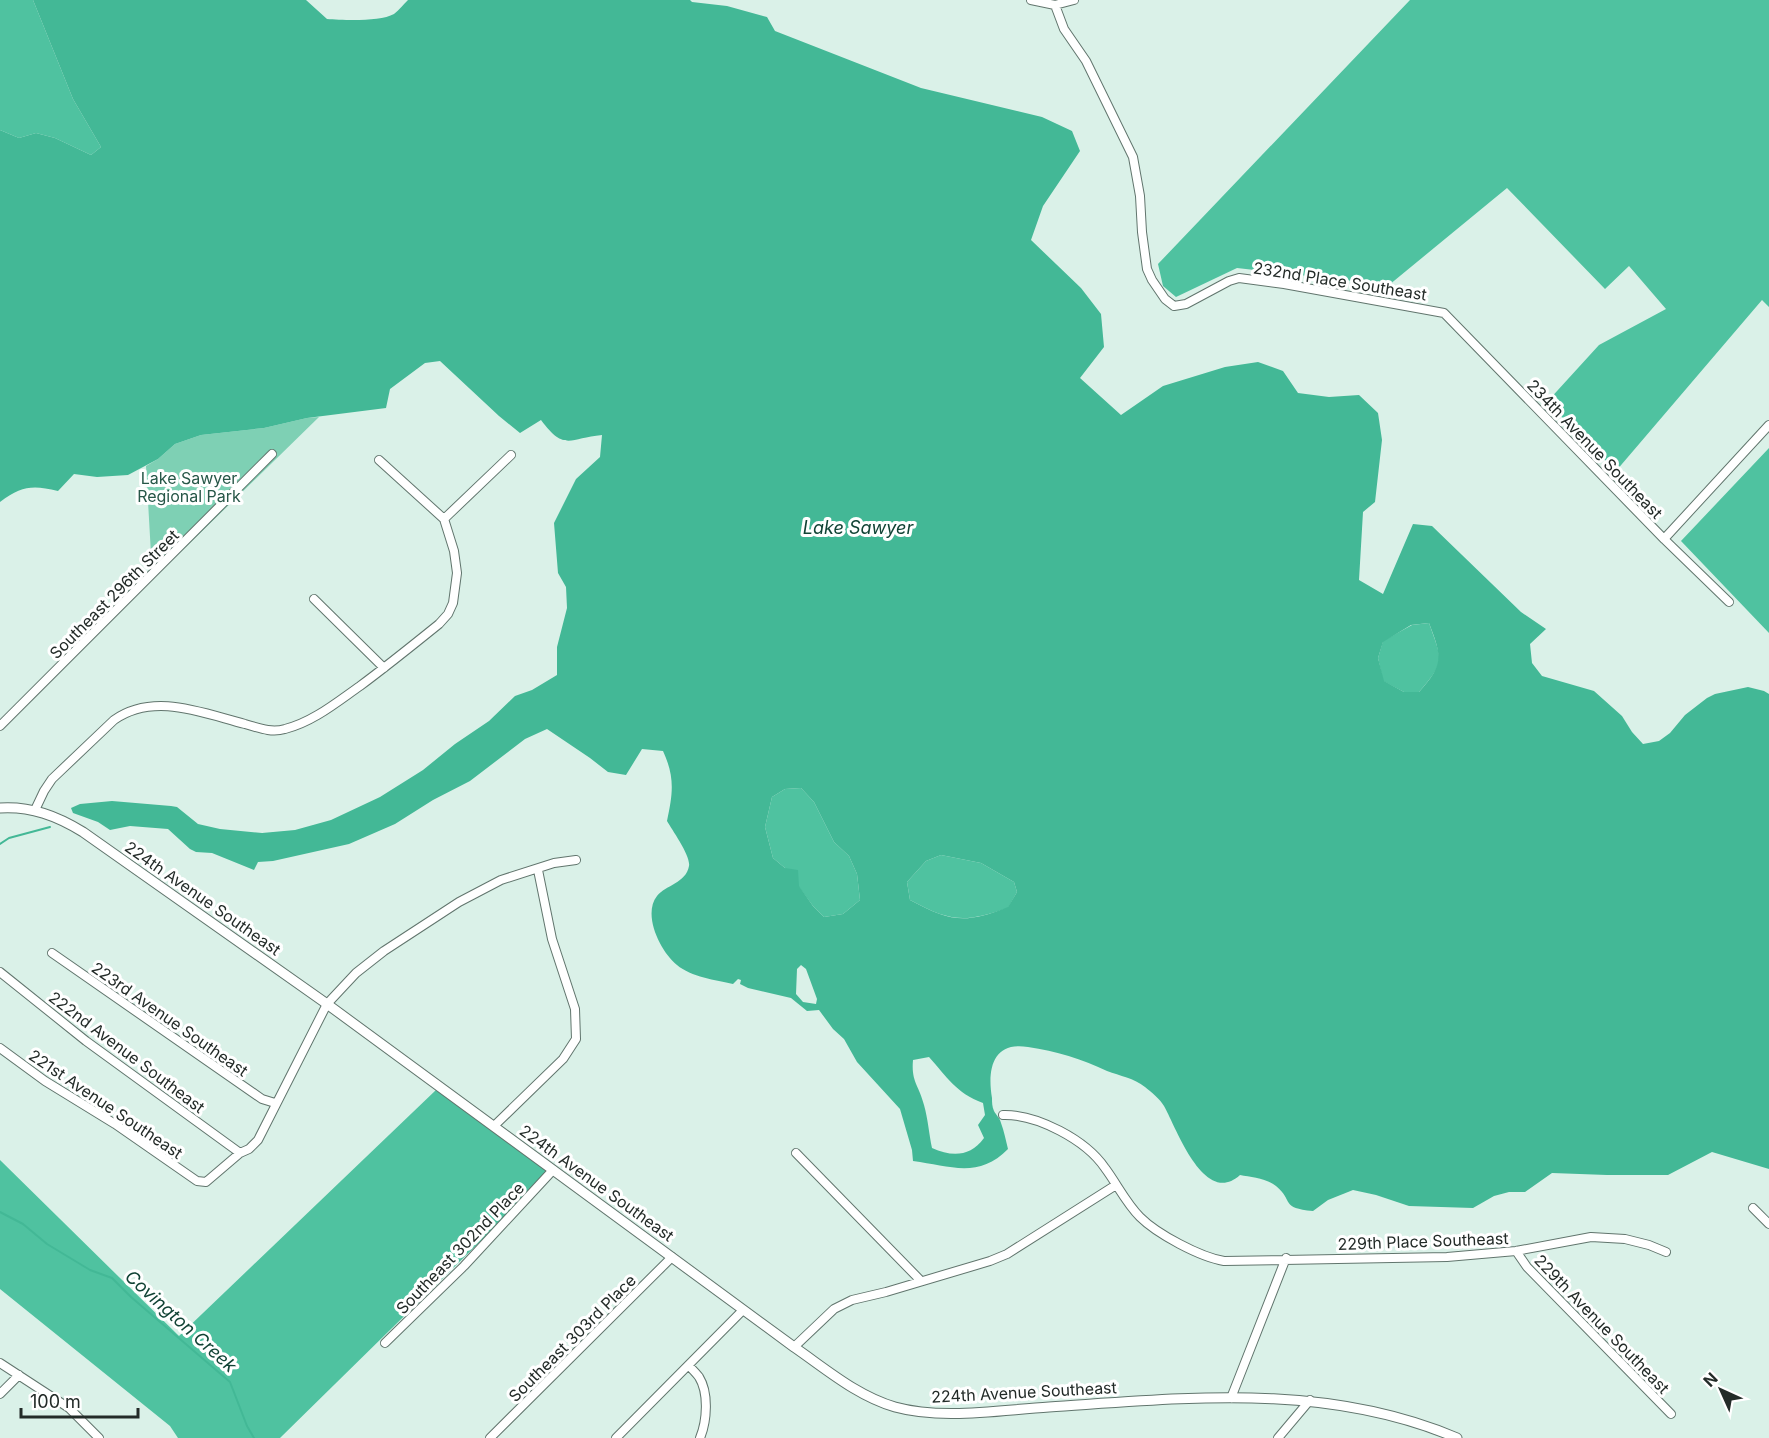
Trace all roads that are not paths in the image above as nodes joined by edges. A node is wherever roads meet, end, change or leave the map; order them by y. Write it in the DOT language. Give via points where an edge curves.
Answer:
graph roads {
  1 [pos="1031,0"];
  2 [pos="1074,0"];
  3 [pos="1055,5"];
  4 [pos="1444,313"];
  5 [pos="1769,425"];
  6 [pos="272,454"];
  7 [pos="511,455"];
  8 [pos="379,460"];
  9 [pos="444,519"];
  10 [pos="1664,539"];
  11 [pos="314,599"];
  12 [pos="1729,602"];
  13 [pos="384,668"];
  14 [pos="0,726"];
  15 [pos="0,808"];
  16 [pos="35,810"];
  17 [pos="576,860"];
  18 [pos="538,870"];
  19 [pos="52,953"];
  20 [pos="0,972"];
  21 [pos="327,1004"];
  22 [pos="0,1048"];
  23 [pos="275,1103"];
  24 [pos="1003,1114"];
  25 [pos="494,1126"];
  26 [pos="240,1153"];
  27 [pos="796,1153"];
  28 [pos="553,1170"];
  29 [pos="1116,1185"];
  30 [pos="1753,1208"];
  31 [pos="1769,1224"];
  32 [pos="1515,1251"];
  33 [pos="1666,1252"];
  34 [pos="672,1257"];
  35 [pos="1287,1258"];
  36 [pos="921,1281"];
  37 [pos="743,1310"];
  38 [pos="385,1343"];
  39 [pos="794,1347"];
  40 [pos="0,1363"];
  41 [pos="689,1366"];
  42 [pos="19,1375"];
  43 [pos="0,1394"];
  44 [pos="1231,1398"];
  45 [pos="1310,1400"];
  46 [pos="1671,1414"];
  47 [pos="99,1438"];
  48 [pos="490,1438"];
  49 [pos="616,1438"];
  50 [pos="700,1438"];
  51 [pos="1278,1438"];
  52 [pos="1457,1438"];
  1 -- 3 [label="street"];
  2 -- 3 [label="street"];
  3 -- 4 [label="street, 232nd Place Southeast" via="1133,157 1147,269 1165,299 1174,306 1186,303 1239,278"];
  4 -- 10 [label="street, 234th Avenue Southeast"];
  5 -- 10 [label="street"];
  6 -- 14 [label="street, Southeast 296th Street"];
  7 -- 9 [label="street"];
  8 -- 9 [label="street"];
  9 -- 13 [label="street" via="457,573 453,603 439,624"];
  10 -- 12 [label="street, 234th Avenue Southeast"];
  11 -- 13 [label="street"];
  13 -- 16 [label="street" via="332,706 286,729 269,731 171,705 124,712 52,779"];
  15 -- 16 [label="street, 224th Avenue Southeast"];
  16 -- 21 [label="street, 224th Avenue Southeast" via="83,832"];
  17 -- 18 [label="street"];
  18 -- 21 [label="street" via="501,880 459,902 377,956"];
  18 -- 25 [label="street" via="552,939 575,1009 576,1039 563,1059"];
  19 -- 23 [label="street, 223rd Avenue Southeast" via="261,1099"];
  20 -- 26 [label="street, 222nd Avenue Southeast" via="86,1041"];
  21 -- 23 [label="street"];
  21 -- 25 [label="street, 224th Avenue Southeast"];
  22 -- 26 [label="street, 221st Avenue Southeast" via="197,1181 206,1182"];
  23 -- 26 [label="street" via="258,1140"];
  24 -- 29 [label="street, 229th Place Southeast" via="1031,1118 1066,1134 1094,1153"];
  25 -- 28 [label="street, 224th Avenue Southeast"];
  27 -- 36 [label="street"];
  28 -- 34 [label="street, 224th Avenue Southeast"];
  28 -- 38 [label="street, Southeast 302nd Place" via="465,1266"];
  29 -- 35 [label="street, 229th Place Southeast" via="1139,1217 1208,1258"];
  29 -- 36 [label="street" via="1007,1254"];
  30 -- 31 [label="street"];
  32 -- 33 [label="street, 229th Place Southeast" via="1591,1237 1624,1239"];
  32 -- 35 [label="street, 229th Place Southeast" via="1414,1258"];
  32 -- 46 [label="street, 229th Avenue Southeast"];
  34 -- 37 [label="street, 224th Avenue Southeast"];
  34 -- 48 [label="street, Southeast 303rd Place"];
  35 -- 44 [label="street"];
  36 -- 39 [label="street" via="834,1308"];
  37 -- 39 [label="street, 224th Avenue Southeast"];
  37 -- 41 [label="street"];
  39 -- 44 [label="street, 224th Avenue Southeast" via="872,1399 916,1412"];
  40 -- 42 [label="street"];
  41 -- 49 [label="street"];
  41 -- 50 [label="street" via="699,1377 706,1396"];
  42 -- 43 [label="street"];
  42 -- 47 [label="street" via="69,1408"];
  44 -- 45 [label="street, 224th Avenue Southeast"];
  45 -- 51 [label="street"];
  45 -- 52 [label="street, 224th Avenue Southeast" via="1374,1411"];
}
